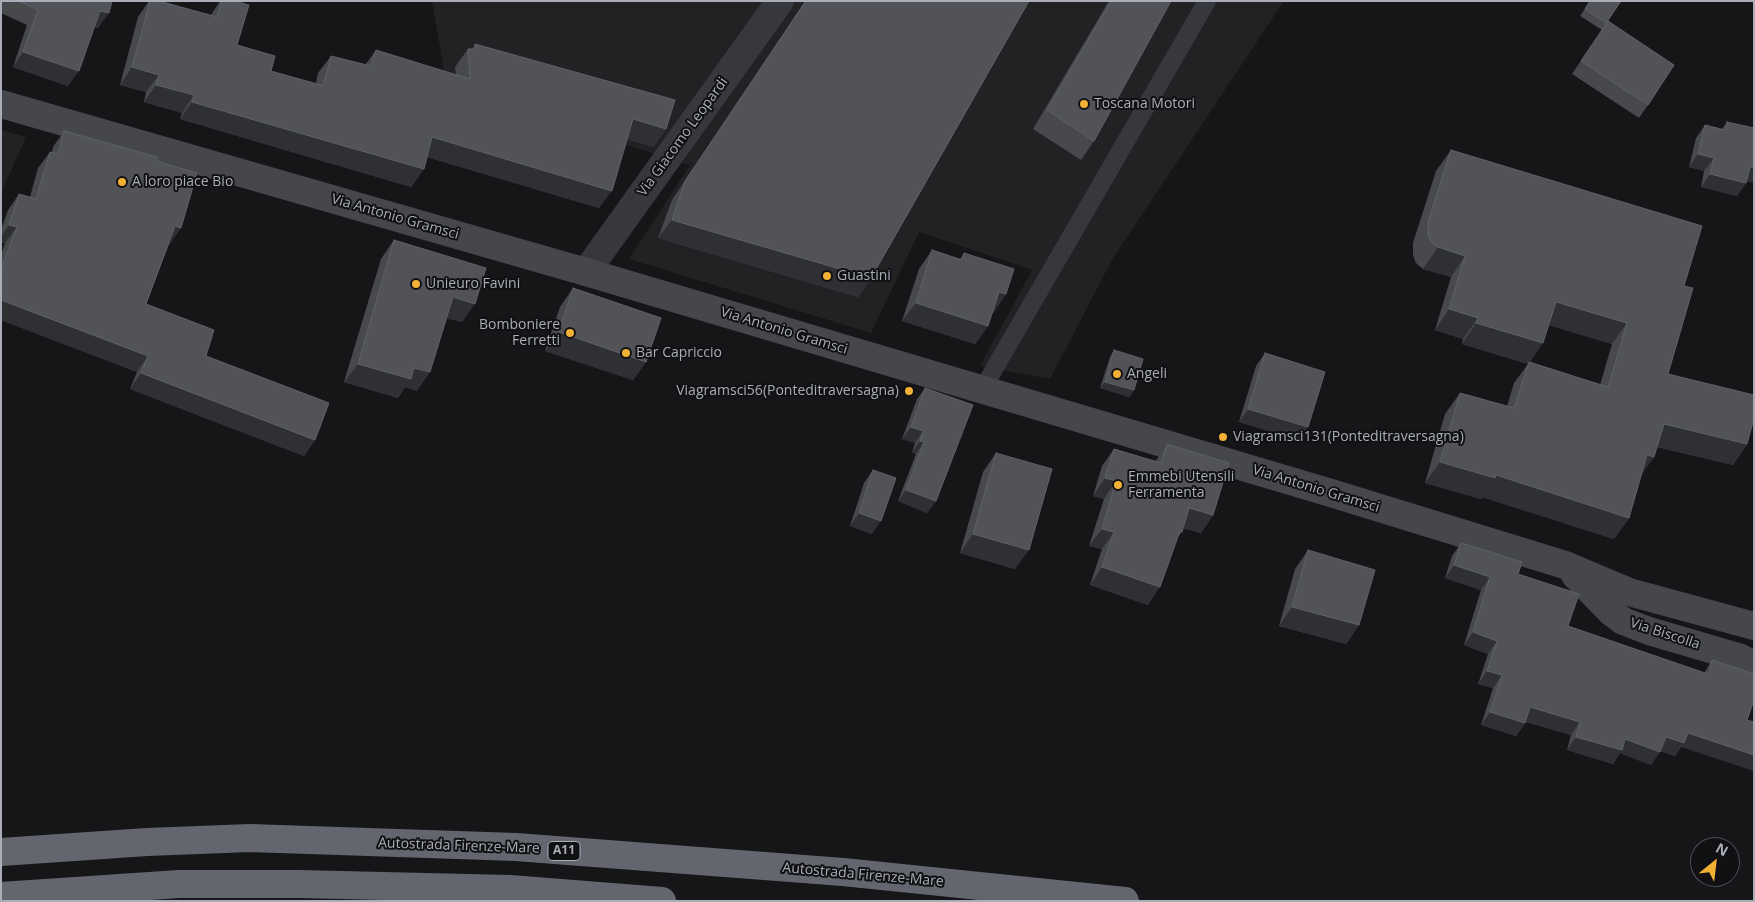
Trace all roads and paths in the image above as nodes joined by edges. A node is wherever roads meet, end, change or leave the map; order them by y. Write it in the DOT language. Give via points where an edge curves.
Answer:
graph roads {
  1 [pos="780,1"];
  2 [pos="1207,1"];
  3 [pos="1,104"];
  4 [pos="586,272"];
  5 [pos="982,390"];
  6 [pos="1565,565"];
  7 [pos="1754,626"];
  8 [pos="1754,665"];
  9 [pos="1,852"];
  10 [pos="1,896"];
  11 [pos="662,901"];
  12 [pos="1125,901"];
  1 -- 4 [label="street, Via Giacomo Leopardi"];
  2 -- 5 [label="lane"];
  3 -- 4 [label="street, Via Antonio Gramsci"];
  4 -- 5 [label="street, Via Antonio Gramsci"];
  5 -- 6 [label="street, Via Antonio Gramsci"];
  6 -- 7 [label="street, Via Antonio Gramsci" via="1629,592"];
  6 -- 8 [label="street, Via Biscolla" via="1623,621"];
  9 -- 12 [label="highway, Autostrada Firenze-Mare / A11" via="250,838 516,848 844,872"];
  10 -- 11 [label="highway" via="179,884 299,884 510,889"];
}
